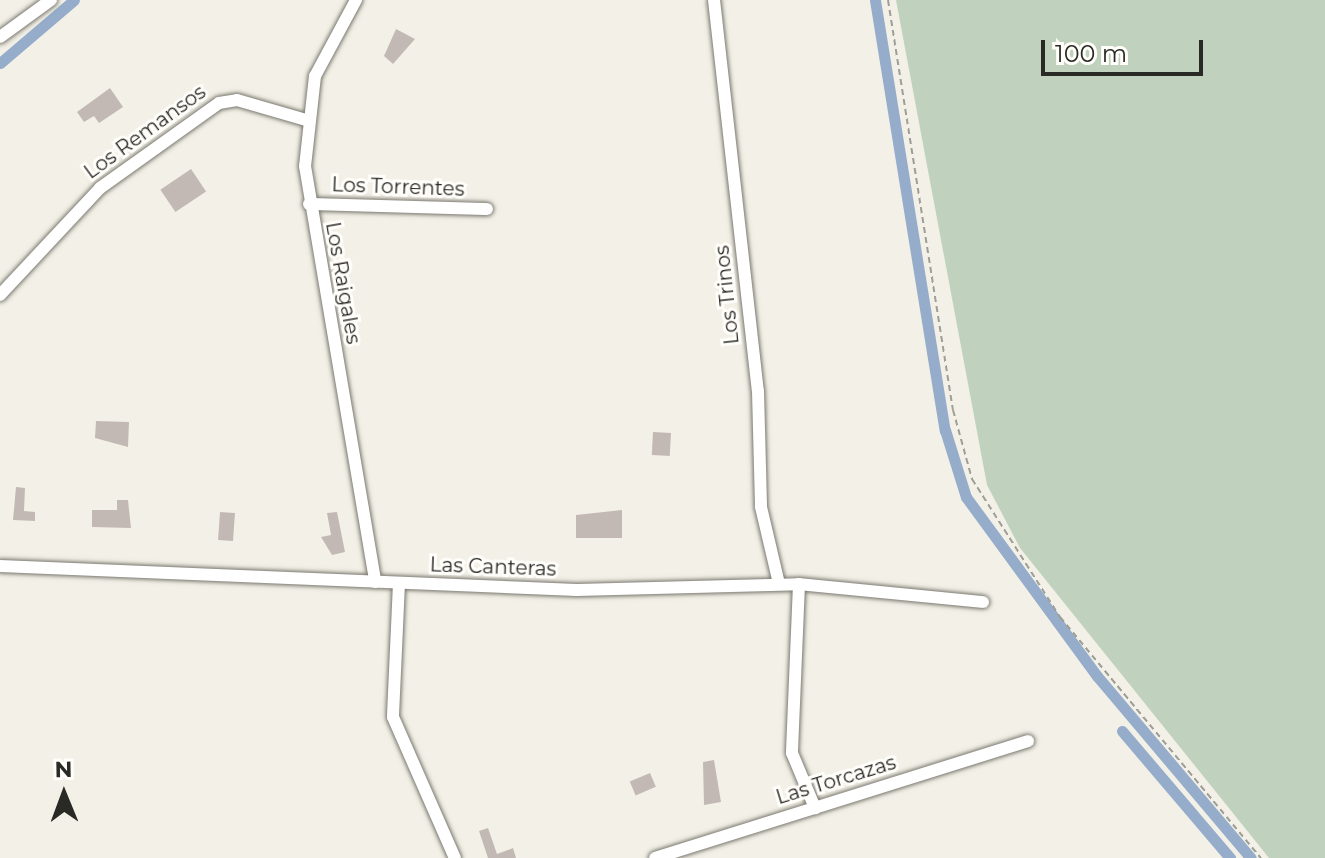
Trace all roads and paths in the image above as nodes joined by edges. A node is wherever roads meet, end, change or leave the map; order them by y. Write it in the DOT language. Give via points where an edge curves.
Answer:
graph roads {
  1 [pos="51,0"];
  2 [pos="356,0"];
  3 [pos="714,0"];
  4 [pos="888,0"];
  5 [pos="0,37"];
  6 [pos="306,120"];
  7 [pos="309,204"];
  8 [pos="487,209"];
  9 [pos="0,295"];
  10 [pos="0,566"];
  11 [pos="375,582"];
  12 [pos="399,583"];
  13 [pos="779,584"];
  14 [pos="799,584"];
  15 [pos="983,602"];
  16 [pos="1028,741"];
  17 [pos="815,808"];
  18 [pos="455,858"];
  19 [pos="655,858"];
  20 [pos="1261,858"];
  1 -- 5 [label="street"];
  2 -- 6 [label="street, Los Raigales" via="320,62"];
  3 -- 13 [label="street, Los Trinos" via="758,391 761,507"];
  4 -- 20 [label="path" via="953,410 972,479 1060,617"];
  6 -- 7 [label="street, Los Raigales"];
  6 -- 9 [label="street, Los Remansos" via="237,100 219,103 100,188"];
  7 -- 8 [label="street, Los Torrentes"];
  7 -- 11 [label="street, Los Raigales"];
  10 -- 11 [label="street, Las Canteras"];
  11 -- 12 [label="street, Las Canteras"];
  12 -- 13 [label="street, Las Canteras" via="577,590"];
  12 -- 18 [label="street" via="393,717"];
  13 -- 14 [label="street, Las Canteras"];
  14 -- 15 [label="street, Las Canteras"];
  14 -- 17 [label="street" via="792,753"];
  16 -- 17 [label="street, Las Torcazas"];
  17 -- 19 [label="street, Las Torcazas"];
}
